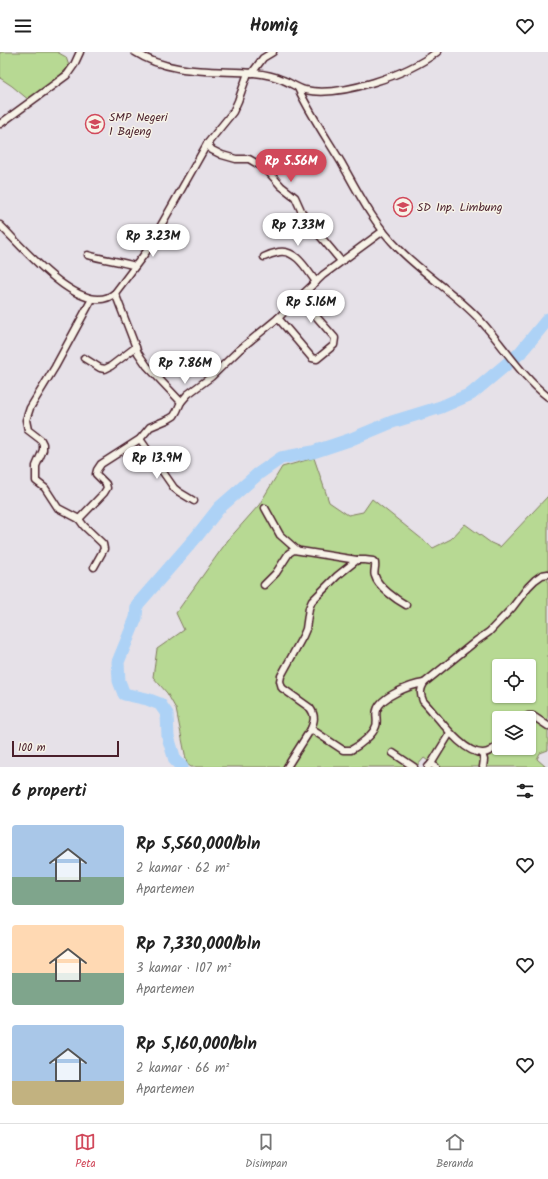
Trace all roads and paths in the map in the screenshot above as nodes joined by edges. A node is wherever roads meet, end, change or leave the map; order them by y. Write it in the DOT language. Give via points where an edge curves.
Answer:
graph roads {
  1 [pos="80,52"];
  2 [pos="135,52"];
  3 [pos="273,52"];
  4 [pos="437,52"];
  5 [pos="250,73"];
  6 [pos="298,88"];
  7 [pos="0,124"];
  8 [pos="207,144"];
  9 [pos="0,224"];
  10 [pos="383,231"];
  11 [pos="88,255"];
  12 [pos="264,257"];
  13 [pos="341,261"];
  14 [pos="135,266"];
  15 [pos="316,282"];
  16 [pos="115,293"];
  17 [pos="300,298"];
  18 [pos="92,299"];
  19 [pos="278,318"];
  20 [pos="136,347"];
  21 [pos="84,358"];
  22 [pos="548,398"];
  23 [pos="181,402"];
  24 [pos="140,438"];
  25 [pos="194,501"];
  26 [pos="265,508"];
  27 [pos="79,519"];
  28 [pos="297,550"];
  29 [pos="357,560"];
  30 [pos="94,567"];
  31 [pos="548,574"];
  32 [pos="264,585"];
  33 [pos="406,605"];
  34 [pos="424,683"];
  35 [pos="536,718"];
  36 [pos="548,726"];
  37 [pos="311,729"];
  38 [pos="450,733"];
  39 [pos="492,749"];
  40 [pos="393,753"];
  41 [pos="482,754"];
  42 [pos="431,766"];
  43 [pos="287,767"];
  44 [pos="414,767"];
  45 [pos="483,767"];
  1 -- 7 [label="street" via="67,75"];
  2 -- 5 [label="street" via="154,62 182,69"];
  3 -- 5 [label="street" via="261,60"];
  4 -- 6 [label="street" via="407,70 360,86 323,92"];
  5 -- 6 [label="street" via="283,79"];
  5 -- 8 [label="street" via="233,112"];
  6 -- 10 [label="street" via="362,201"];
  8 -- 13 [label="street" via="222,155 249,159 266,169 295,197 304,217"];
  8 -- 14 [label="street" via="146,252"];
  9 -- 18 [label="street" via="44,270 81,295"];
  10 -- 13 [label="street"];
  10 -- 22 [label="street" via="405,255 469,309 531,382"];
  11 -- 14 [label="street"];
  12 -- 15 [label="street" via="280,252 291,254 301,262"];
  13 -- 15 [label="street"];
  14 -- 16 [label="street"];
  15 -- 17 [label="street"];
  16 -- 18 [label="street" via="106,298"];
  16 -- 20 [label="street"];
  17 -- 19 [label="street"];
  17 -- 19 [label="street" via="335,338 334,345 317,359 312,358"];
  18 -- 27 [label="street" via="30,408 26,420 28,430 43,444 36,466 36,481 45,488 58,508"];
  19 -- 23 [label="street"];
  20 -- 21 [label="street" via="105,369"];
  20 -- 23 [label="street" via="147,366"];
  23 -- 24 [label="street" via="174,416 150,427"];
  24 -- 25 [label="street" via="174,488"];
  24 -- 27 [label="street" via="101,464 96,474 107,488"];
  26 -- 28 [label="street" via="280,535"];
  27 -- 30 [label="street" via="103,544 104,549"];
  28 -- 29 [label="street"];
  28 -- 32 [label="street" via="289,553 276,573"];
  29 -- 33 [label="street" via="376,563 376,579 383,588"];
  29 -- 37 [label="street" via="337,576 310,605 303,636 281,676 282,688 313,711 315,718"];
  31 -- 34 [label="street" via="542,575 528,587 490,632"];
  34 -- 37 [label="street" via="408,686 380,705 373,731 351,750 343,750"];
  34 -- 38 [label="street" via="420,692 423,702"];
  35 -- 36 [label="street"];
  37 -- 43 [label="street"];
  38 -- 41 [label="street" via="466,747"];
  38 -- 42 [label="street"];
  39 -- 41 [label="street"];
  40 -- 44 [label="street"];
  41 -- 45 [label="street"];
}
